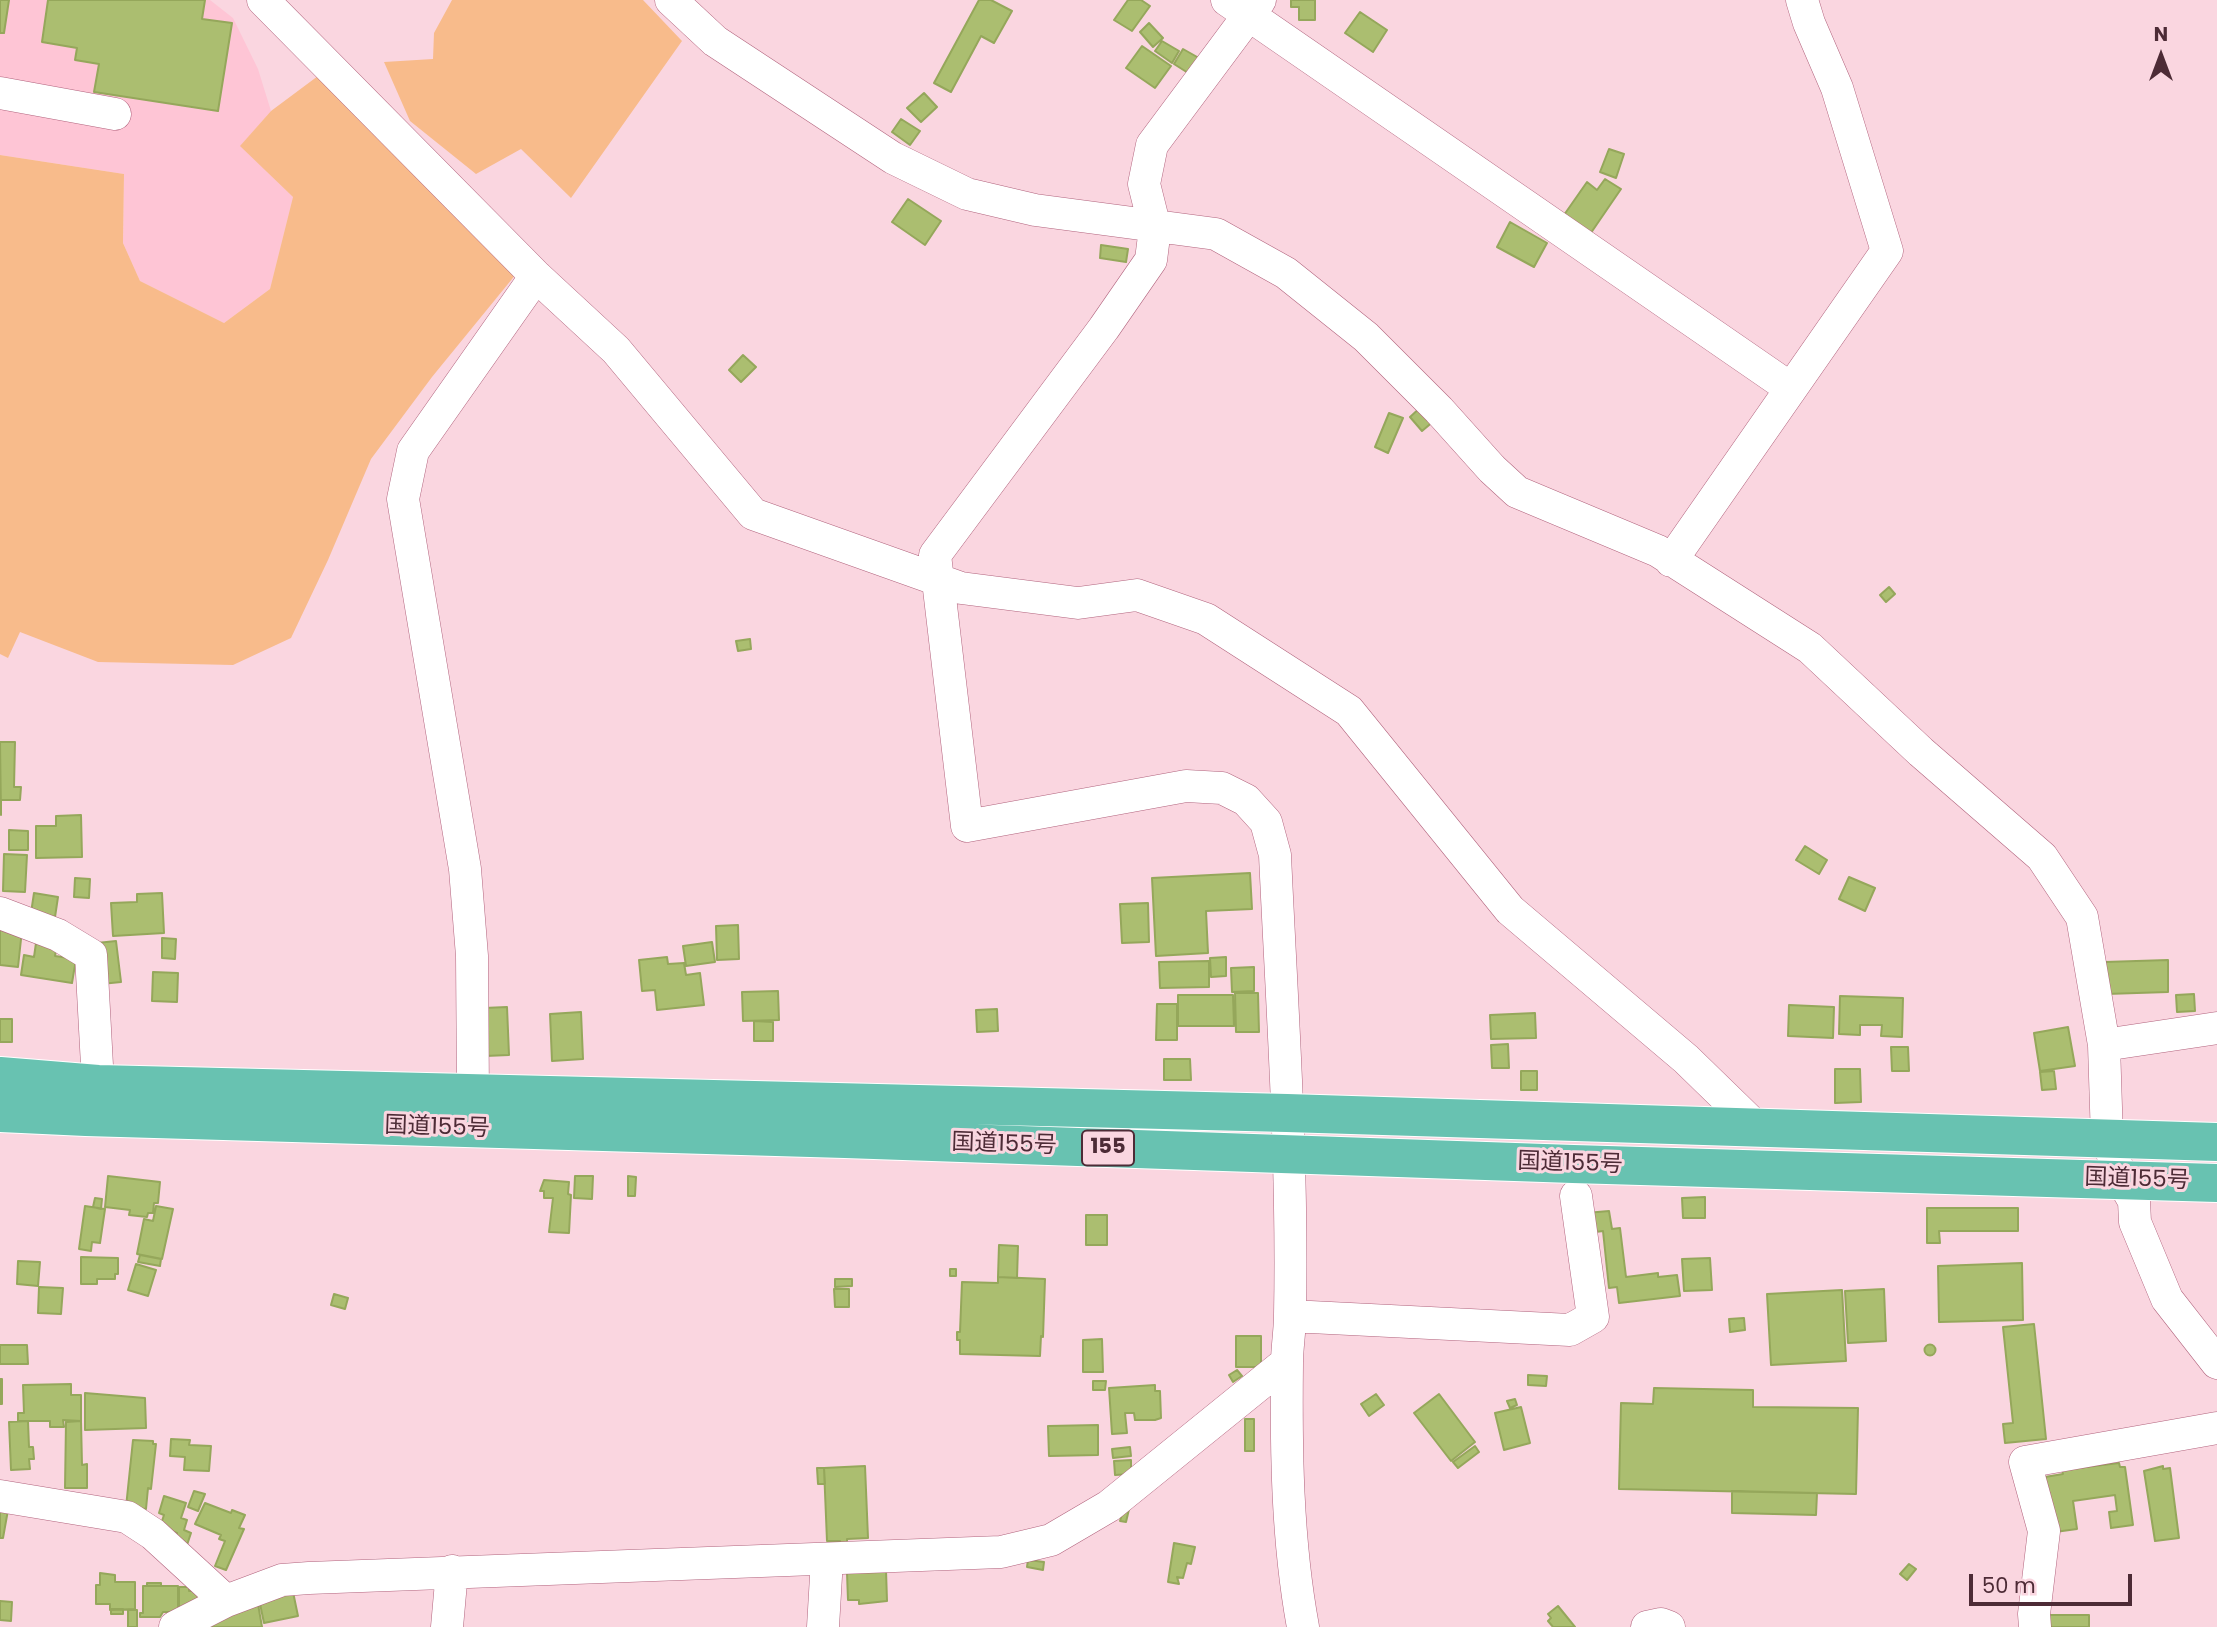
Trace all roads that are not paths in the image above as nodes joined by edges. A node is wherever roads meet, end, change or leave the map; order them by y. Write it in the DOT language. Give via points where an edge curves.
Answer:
graph roads {
  1 [pos="263,0"];
  2 [pos="671,0"];
  3 [pos="1802,0"];
  4 [pos="1246,5"];
  5 [pos="0,93"];
  6 [pos="115,114"];
  7 [pos="1155,228"];
  8 [pos="536,276"];
  9 [pos="1790,388"];
  10 [pos="1671,561"];
  11 [pos="940,580"];
  12 [pos="0,913"];
  13 [pos="2217,1028"];
  14 [pos="2104,1045"];
  15 [pos="0,1076"];
  16 [pos="98,1084"];
  17 [pos="472,1095"];
  18 [pos="0,1113"];
  19 [pos="1287,1113"];
  20 [pos="1758,1129"];
  21 [pos="2107,1139"];
  22 [pos="2217,1142"];
  23 [pos="1288,1155"];
  24 [pos="2122,1180"];
  25 [pos="2217,1183"];
  26 [pos="1576,1196"];
  27 [pos="1290,1316"];
  28 [pos="1287,1362"];
  29 [pos="2217,1363"];
  30 [pos="2217,1427"];
  31 [pos="0,1496"];
  32 [pos="827,1559"];
  33 [pos="452,1572"];
  34 [pos="226,1601"];
  35 [pos="175,1627"];
  36 [pos="447,1627"];
  37 [pos="823,1627"];
  38 [pos="1303,1627"];
  39 [pos="1647,1627"];
  40 [pos="1669,1627"];
  41 [pos="2035,1627"];
  1 -- 8 [label="street"];
  2 -- 7 [label="street" via="715,41 894,158 967,194 1035,211"];
  3 -- 9 [label="street" via="1837,88 1886,251"];
  4 -- 7 [label="street" via="1152,145 1144,184"];
  4 -- 9 [label="street"];
  5 -- 6 [label="street"];
  7 -- 10 [label="street" via="1216,234 1286,273 1366,337 1517,492"];
  7 -- 11 [label="street" via="1151,261 935,555"];
  8 -- 11 [label="street" via="616,350 753,514"];
  8 -- 17 [label="street" via="413,451 403,499 465,869 472,956"];
  9 -- 10 [label="street"];
  10 -- 14 [label="street" via="1810,648 2042,857 2082,917"];
  11 -- 19 [label="street" via="967,827 1186,786 1222,788 1246,800 1266,822 1275,855"];
  11 -- 20 [label="street" via="961,588 1078,603 1137,595 1206,619 1349,710 1510,910 1686,1059"];
  12 -- 16 [label="street" via="58,935 90,955"];
  13 -- 14 [label="street"];
  14 -- 21 [label="street"];
  15 -- 16 [label="highway, 国道155号 / 155"];
  16 -- 17 [label="highway, 国道155号 / 155"];
  17 -- 19 [label="highway, 国道155号 / 155"];
  18 -- 23 [label="highway, 国道155号 / 155"];
  19 -- 20 [label="highway, 国道155号 / 155"];
  19 -- 23 [label="street"];
  20 -- 21 [label="highway, 国道155号 / 155"];
  21 -- 22 [label="highway, 国道155号 / 155"];
  21 -- 24 [label="street"];
  23 -- 24 [label="highway, 国道155号 / 155"];
  23 -- 27 [label="street"];
  24 -- 25 [label="highway, 国道155号 / 155"];
  24 -- 29 [label="street" via="2134,1201 2135,1222 2167,1299"];
  26 -- 27 [label="street" via="1593,1317 1570,1331"];
  27 -- 28 [label="street"];
  28 -- 32 [label="street" via="1109,1506 1051,1540 1001,1552"];
  28 -- 38 [label="street" via="1290,1527"];
  30 -- 41 [label="street" via="2025,1462 2044,1531"];
  31 -- 34 [label="street" via="127,1517 153,1534"];
  32 -- 33 [label="street"];
  32 -- 37 [label="street"];
  33 -- 34 [label="street" via="282,1580"];
  33 -- 36 [label="street"];
  34 -- 35 [label="street"];
  39 -- 40 [label="street"];
}
